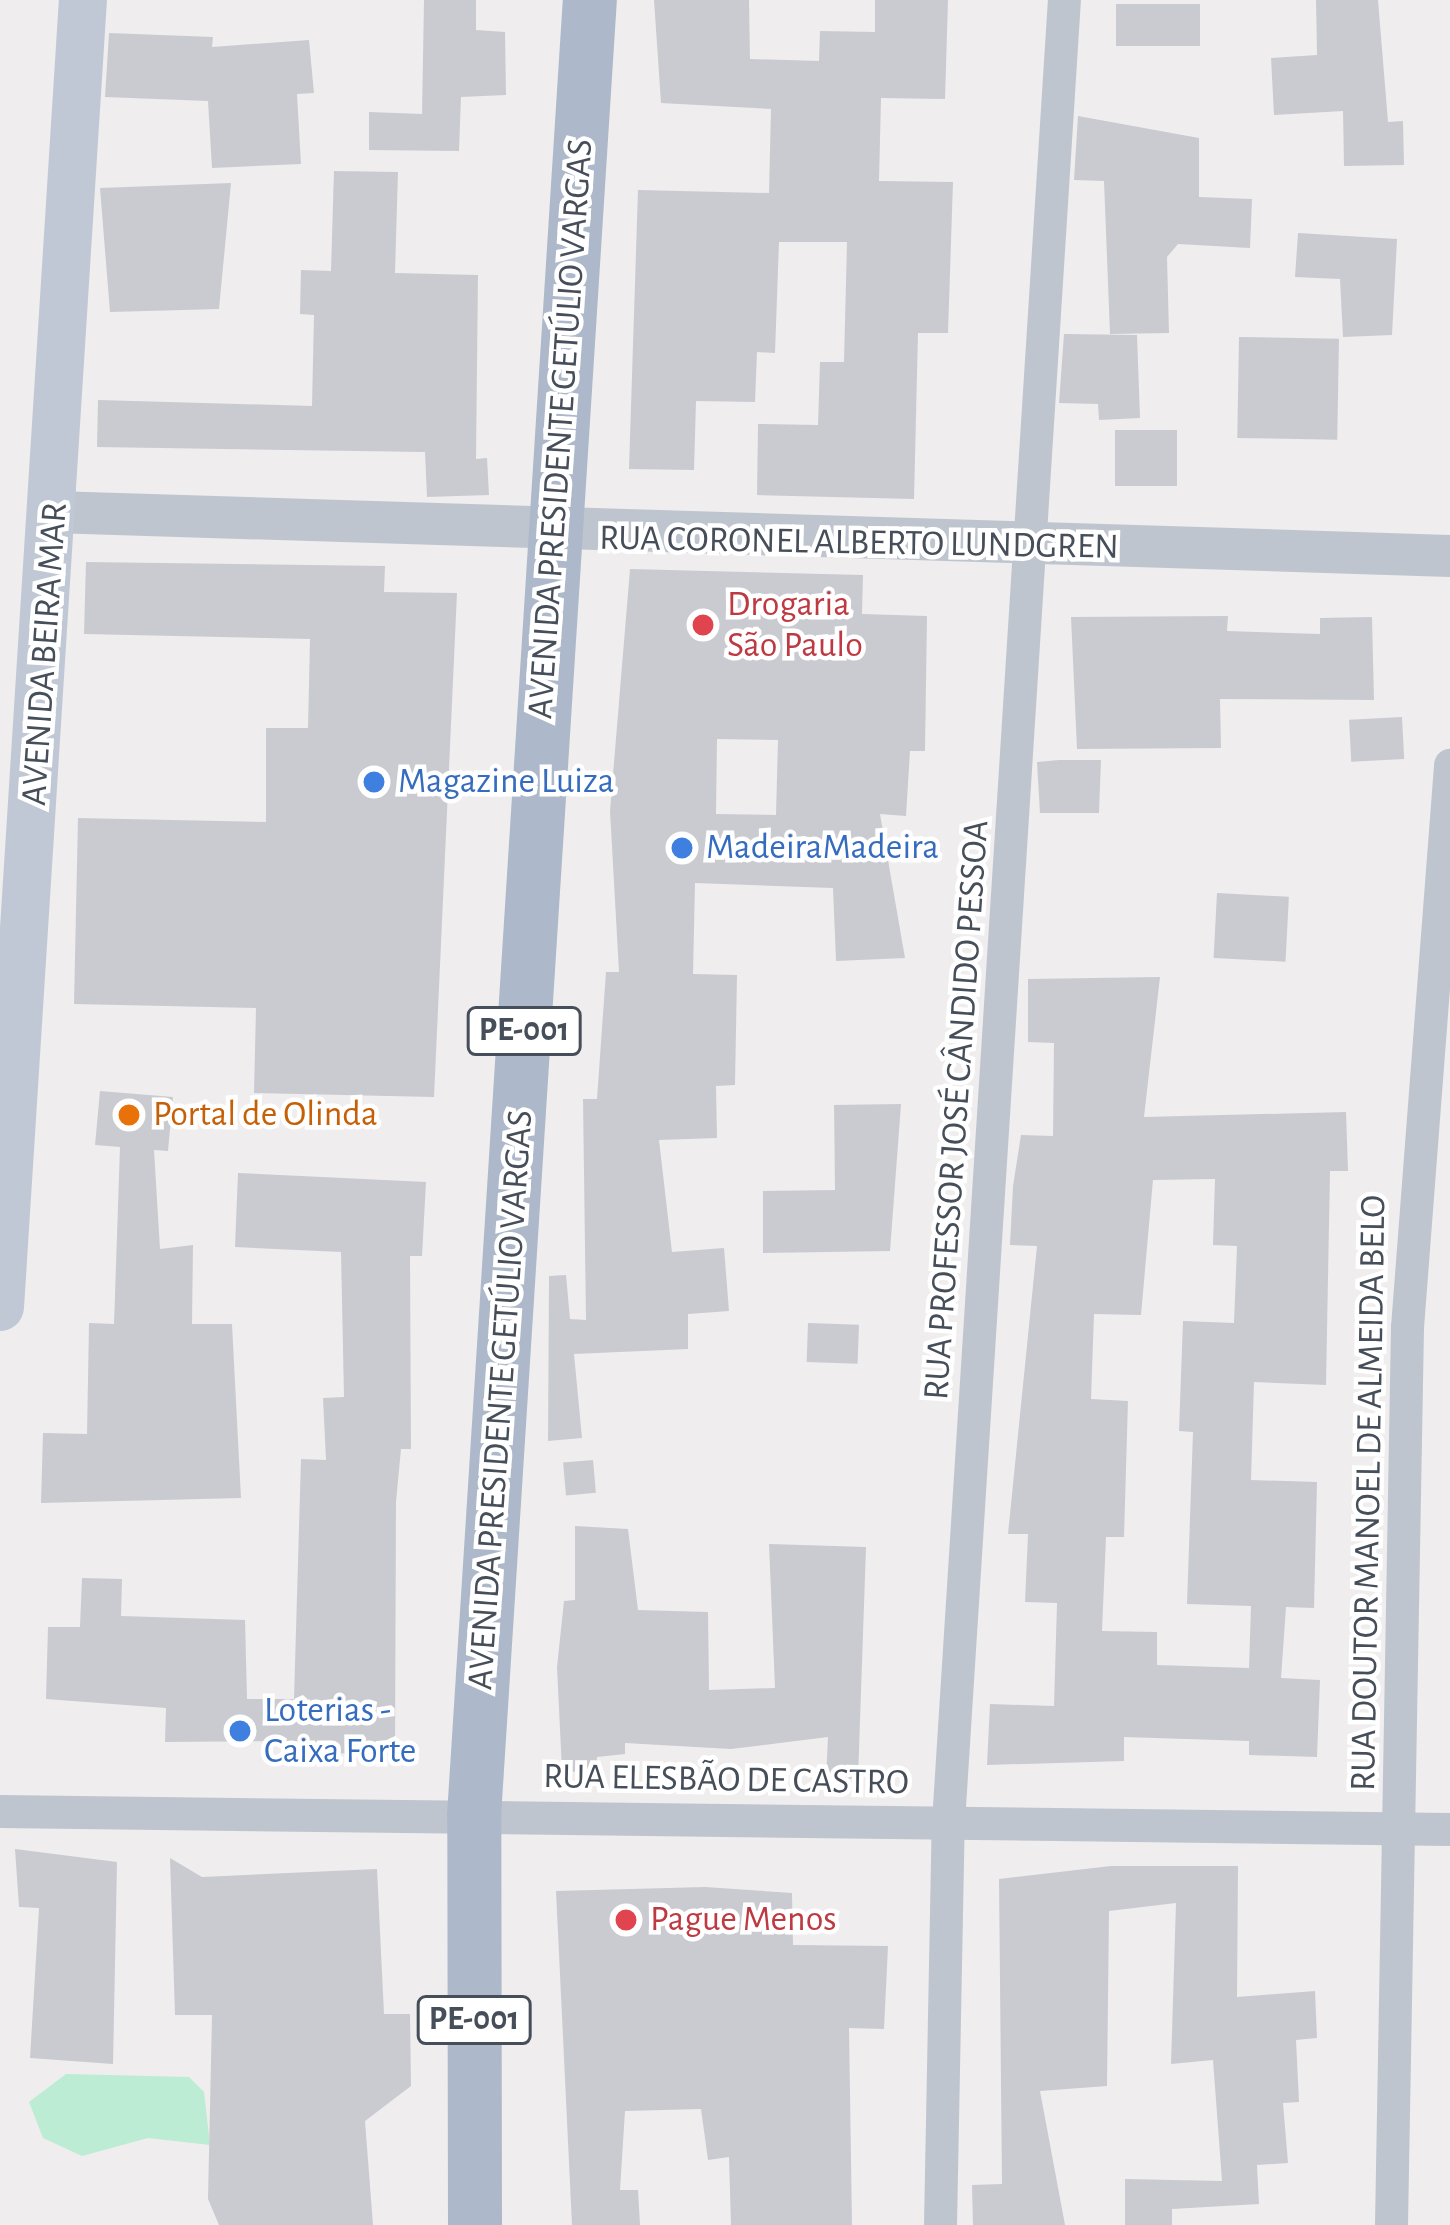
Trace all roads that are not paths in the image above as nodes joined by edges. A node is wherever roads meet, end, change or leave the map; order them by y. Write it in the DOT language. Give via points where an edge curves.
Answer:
graph roads {
  1 [pos="83,0"];
  2 [pos="590,0"];
  3 [pos="1064,0"];
  4 [pos="53,512"];
  5 [pos="553,536"];
  6 [pos="1034,548"];
  7 [pos="1450,556"];
  8 [pos="1450,765"];
  9 [pos="0,1307"];
  10 [pos="0,1811"];
  11 [pos="474,1816"];
  12 [pos="948,1822"];
  13 [pos="1402,1826"];
  14 [pos="1450,1828"];
  15 [pos="476,2225"];
  16 [pos="940,2225"];
  17 [pos="1391,2225"];
  1 -- 4 [label="main road, AVENIDA BEIRA MAR"];
  2 -- 5 [label="main road, AVENIDA PRESIDENTE GETÚLIO VARGAS / PE-001"];
  3 -- 6 [label="street, RUA PROFESSOR JOSÉ CÂNDIDO PESSOA"];
  4 -- 5 [label="street, RUA CORONEL ALBERTO LUNDGREN"];
  4 -- 9 [label="main road, AVENIDA BEIRA MAR"];
  5 -- 6 [label="street, RUA CORONEL ALBERTO LUNDGREN"];
  5 -- 11 [label="main road, AVENIDA PRESIDENTE GETÚLIO VARGAS / PE-001"];
  6 -- 7 [label="street, RUA CORONEL ALBERTO LUNDGREN"];
  6 -- 12 [label="street, RUA PROFESSOR JOSÉ CÂNDIDO PESSOA"];
  8 -- 13 [label="street, RUA DOUTOR MANOEL DE ALMEIDA BELO" via="1406,1327"];
  10 -- 11 [label="street, RUA ELESBÃO DE CASTRO"];
  11 -- 12 [label="street, RUA ELESBÃO DE CASTRO"];
  11 -- 15 [label="main road, AVENIDA PRESIDENTE GETÚLIO VARGAS / PE-001"];
  12 -- 13 [label="street, RUA ELESBÃO DE CASTRO"];
  12 -- 16 [label="street, RUA PROFESSOR JOSÉ CÂNDIDO PESSOA"];
  13 -- 14 [label="street, RUA ELESBÃO DE CASTRO"];
  13 -- 17 [label="street, RUA DOUTOR MANOEL DE ALMEIDA BELO"];
}
